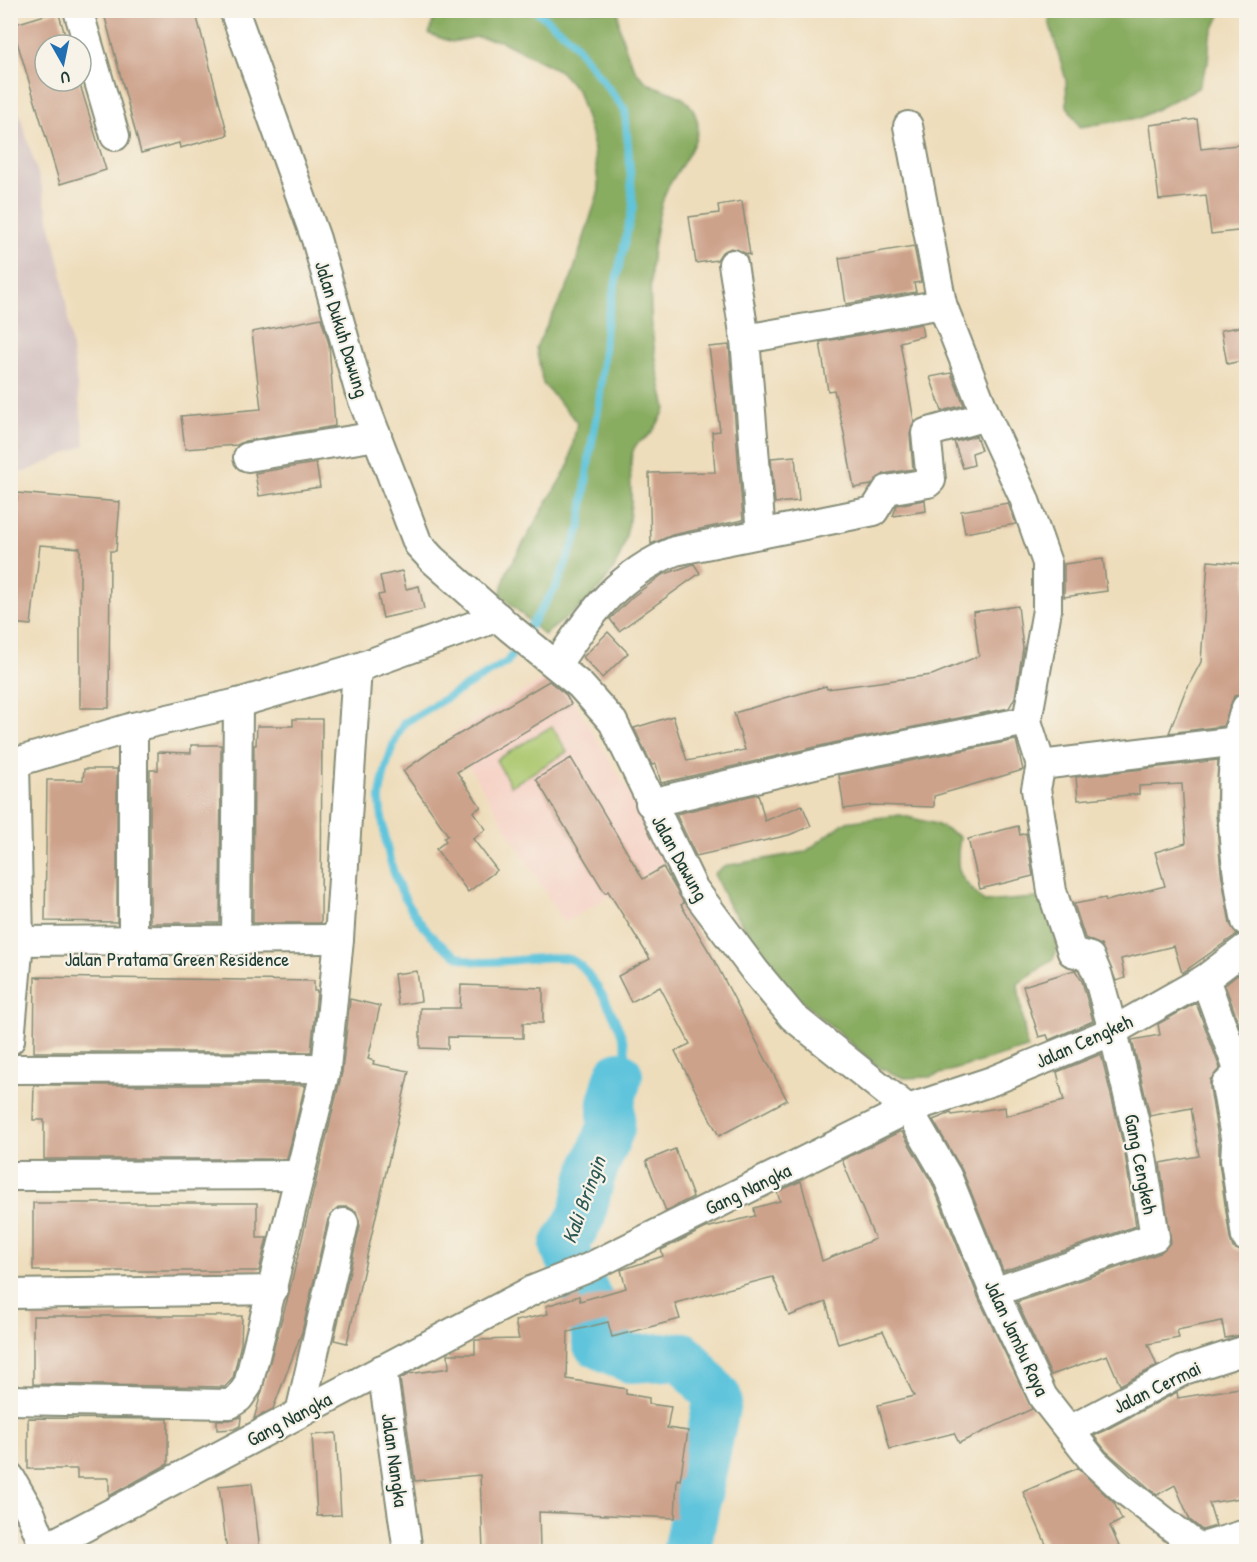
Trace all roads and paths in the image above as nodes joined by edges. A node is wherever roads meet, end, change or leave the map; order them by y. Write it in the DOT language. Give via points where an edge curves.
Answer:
graph roads {
  1 [pos="78,10"];
  2 [pos="234,10"];
  3 [pos="908,126"];
  4 [pos="115,136"];
  5 [pos="733,264"];
  6 [pos="942,304"];
  7 [pos="745,339"];
  8 [pos="986,416"];
  9 [pos="377,436"];
  10 [pos="248,457"];
  11 [pos="761,534"];
  12 [pos="504,622"];
  13 [pos="548,657"];
  14 [pos="357,668"];
  15 [pos="238,703"];
  16 [pos="1246,708"];
  17 [pos="1027,721"];
  18 [pos="133,727"];
  19 [pos="1241,741"];
  20 [pos="13,763"];
  21 [pos="1041,765"];
  22 [pos="650,803"];
  23 [pos="1246,921"];
  24 [pos="133,941"];
  25 [pos="225,947"];
  26 [pos="1246,948"];
  27 [pos="338,949"];
  28 [pos="14,951"];
  29 [pos="1205,979"];
  30 [pos="1113,1031"];
  31 [pos="10,1040"];
  32 [pos="326,1068"];
  33 [pos="10,1069"];
  34 [pos="908,1109"];
  35 [pos="300,1175"];
  36 [pos="10,1176"];
  37 [pos="344,1223"];
  38 [pos="1246,1237"];
  39 [pos="273,1290"];
  40 [pos="994,1292"];
  41 [pos="10,1294"];
  42 [pos="1246,1350"];
  43 [pos="381,1369"];
  44 [pos="10,1400"];
  45 [pos="300,1413"];
  46 [pos="1070,1430"];
  47 [pos="10,1477"];
  48 [pos="1246,1534"];
  49 [pos="45,1550"];
  50 [pos="1197,1550"];
  51 [pos="408,1551"];
  1 -- 4 [label="street"];
  2 -- 9 [label="street, Jalan Dukuh Dawung" via="316,239 359,390"];
  3 -- 6 [label="street"];
  5 -- 7 [label="street"];
  6 -- 7 [label="street"];
  6 -- 8 [label="street"];
  7 -- 11 [label="street"];
  8 -- 11 [label="street" via="926,433 931,480 928,483 888,490 874,511"];
  8 -- 17 [label="street" via="1024,498 1047,563 1047,610"];
  9 -- 10 [label="street"];
  9 -- 12 [label="street, Jalan Dukuh Dawung" via="418,544"];
  11 -- 13 [label="street" via="675,551 640,569"];
  12 -- 13 [label="street, Jalan Dawung"];
  12 -- 14 [label="street"];
  13 -- 22 [label="street, Jalan Dawung" via="613,722"];
  14 -- 15 [label="street"];
  14 -- 27 [label="street"];
  15 -- 18 [label="street"];
  15 -- 25 [label="street, Jalan Pratama Green Residence"];
  16 -- 19 [label="street"];
  17 -- 21 [label="street"];
  17 -- 22 [label="street" via="836,759"];
  18 -- 20 [label="street"];
  18 -- 24 [label="street, Jalan Pratama Green Residence"];
  19 -- 21 [label="street"];
  19 -- 23 [label="street" via="1234,838"];
  20 -- 28 [label="street"];
  21 -- 30 [label="street" via="1036,789 1052,891 1072,951 1089,957 1094,966"];
  22 -- 34 [label="street, Jalan Dawung" via="693,888 754,971 793,1017"];
  24 -- 25 [label="street, Jalan Pratama Green Residence"];
  24 -- 28 [label="street, Jalan Pratama Green Residence"];
  25 -- 27 [label="street, Jalan Pratama Green Residence"];
  25 -- 28 [label="street, Jalan Pratama Green Residence"];
  26 -- 29 [label="street, Jalan Cengkeh"];
  27 -- 32 [label="street"];
  28 -- 31 [label="street"];
  29 -- 30 [label="street, Jalan Cengkeh"];
  29 -- 38 [label="street" via="1239,1072 1226,1086"];
  30 -- 34 [label="street, Jalan Cengkeh" via="992,1082"];
  30 -- 40 [label="street, Gang Cengkeh" via="1140,1145 1155,1237"];
  32 -- 33 [label="street"];
  32 -- 35 [label="street"];
  34 -- 40 [label="street, Jalan Jambu Raya" via="948,1176"];
  34 -- 43 [label="street, Gang Nangka" via="588,1268 533,1290"];
  35 -- 36 [label="street"];
  35 -- 39 [label="street"];
  37 -- 45 [label="street"];
  39 -- 41 [label="street"];
  39 -- 44 [label="street" via="248,1385 230,1404"];
  40 -- 46 [label="street, Jalan Jambu Raya" via="1043,1397"];
  42 -- 46 [label="street, Jalan Cermai" via="1184,1370"];
  43 -- 45 [label="street, Gang Nangka"];
  43 -- 51 [label="street, Jalan Nangka"];
  45 -- 49 [label="street, Gang Nangka"];
  46 -- 50 [label="street, Jalan Jambu Raya" via="1094,1462 1123,1490"];
  47 -- 49 [label="street"];
  48 -- 50 [label="street"];
}
